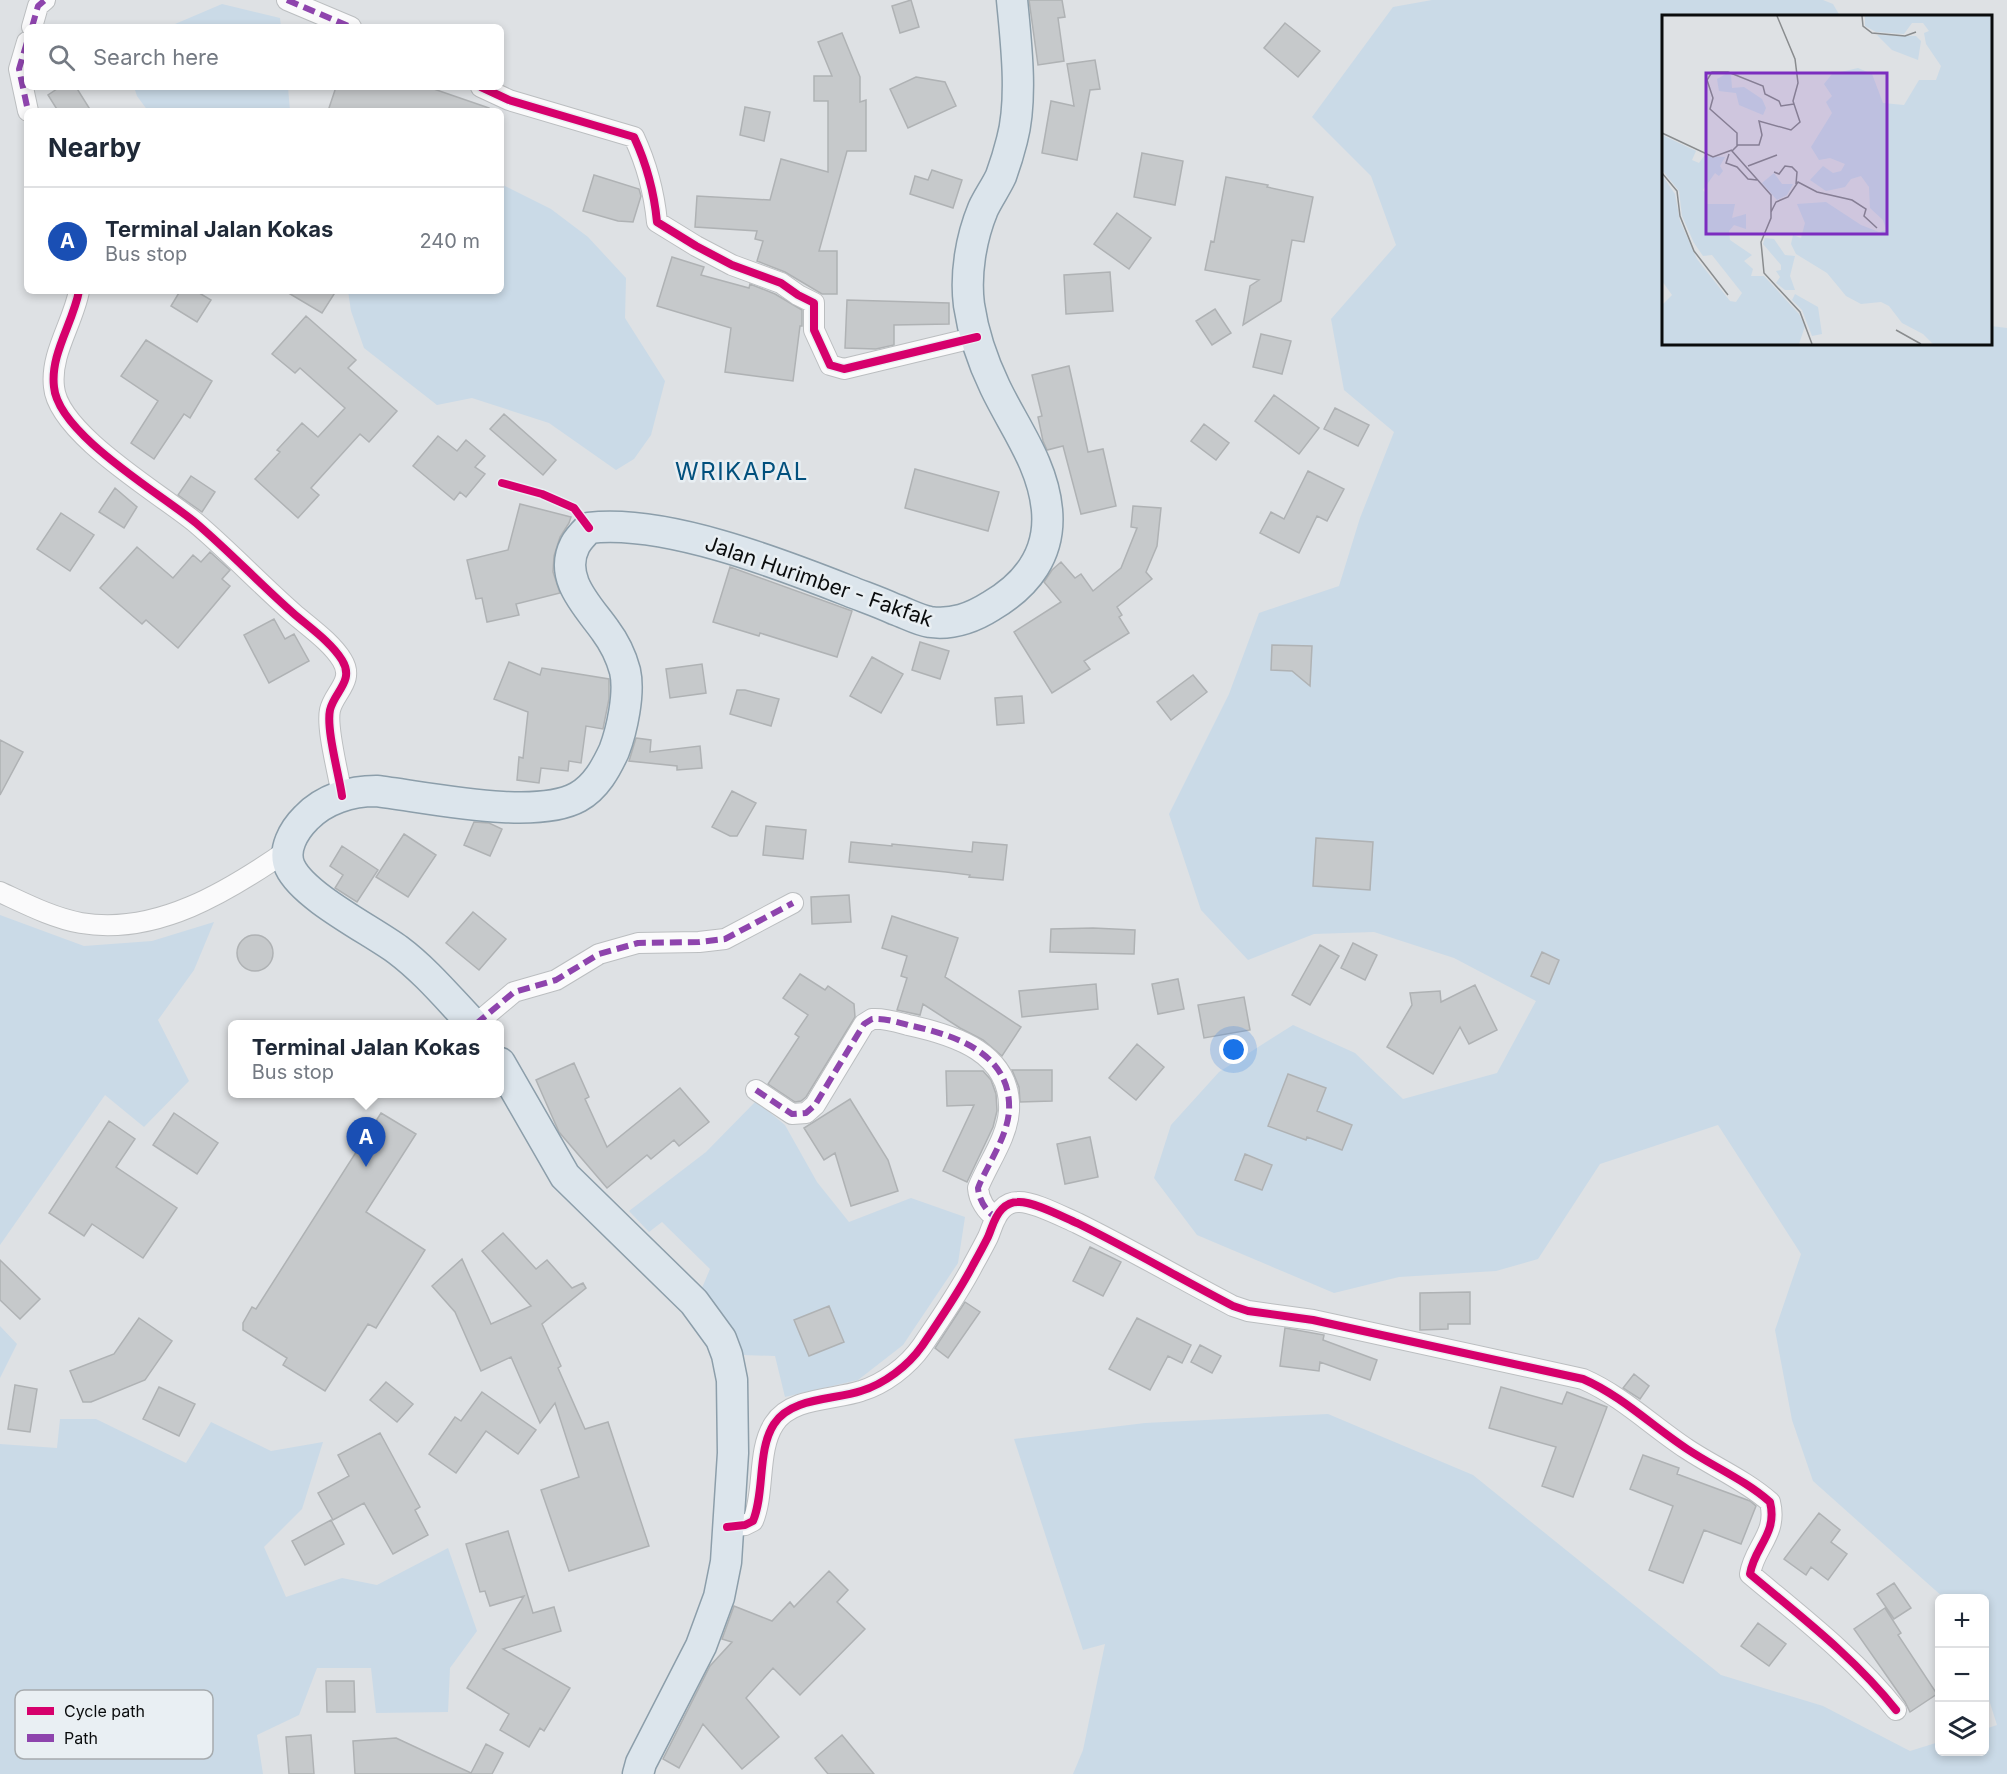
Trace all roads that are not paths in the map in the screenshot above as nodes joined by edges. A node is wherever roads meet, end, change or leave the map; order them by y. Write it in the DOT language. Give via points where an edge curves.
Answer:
graph roads {
  1 [pos="45,0"];
  2 [pos="287,0"];
  3 [pos="1012,0"];
  4 [pos="33,24"];
  5 [pos="344,24"];
  6 [pos="24,52"];
  7 [pos="487,90"];
  8 [pos="27,108"];
  9 [pos="78,294"];
  10 [pos="977,337"];
  11 [pos="342,796"];
  12 [pos="288,850"];
  13 [pos="0,892"];
  14 [pos="793,903"];
  15 [pos="471,1020"];
  16 [pos="480,1020"];
  17 [pos="504,1070"];
  18 [pos="756,1090"];
  19 [pos="996,1218"];
  20 [pos="727,1527"];
  21 [pos="1896,1710"];
  22 [pos="638,1774"];
  1 -- 4 [label="street" via="38,6"];
  2 -- 5 [label="street"];
  3 -- 10 [label="main road, Jalan Hurimber - Fakfak" via="1017,101 1013,138 973,242 969,304"];
  6 -- 8 [label="street" via="19,69"];
  7 -- 10 [label="street" via="509,100 634,136 645,159 657,222 732,265 781,283 814,303 814,330 830,364 844,369"];
  9 -- 11 [label="street" via="53,379 59,406 88,440 219,544 342,661 346,682 333,700 329,725"];
  10 -- 11 [label="main road, Jalan Hurimber - Fakfak" via="995,388 1043,485 1047,511 1041,553 1023,583 1010,595 958,622 928,622 724,547 622,526 589,528 572,554 572,578 577,593 616,647 626,679 623,725 617,744 606,768 589,789 566,802 525,807 441,801 376,791"];
  11 -- 12 [label="main road, Jalan Hurimber - Fakfak" via="308,816 292,837"];
  12 -- 13 [label="street" via="177,913 126,925 101,926 56,917"];
  12 -- 15 [label="main road" via="290,868 304,885 399,951"];
  14 -- 16 [label="street" via="725,939 638,943 599,954 556,980 514,992"];
  17 -- 20 [label="main road" via="565,1176 694,1302 721,1339 732,1380 733,1453"];
  18 -- 19 [label="street" via="792,1114 806,1113 864,1024 872,1019 956,1038 996,1065 1006,1087 1007,1126 978,1188 987,1211"];
  19 -- 20 [label="street" via="958,1292 918,1351 889,1378 861,1391 806,1403 775,1421 767,1442 753,1521 745,1526"];
  19 -- 21 [label="street" via="1009,1204 1022,1202 1052,1211 1108,1238 1233,1306 1583,1379 1608,1390 1689,1450 1770,1502 1769,1532 1750,1574 1821,1634"];
  20 -- 22 [label="main road" via="719,1597 701,1646"];
}
